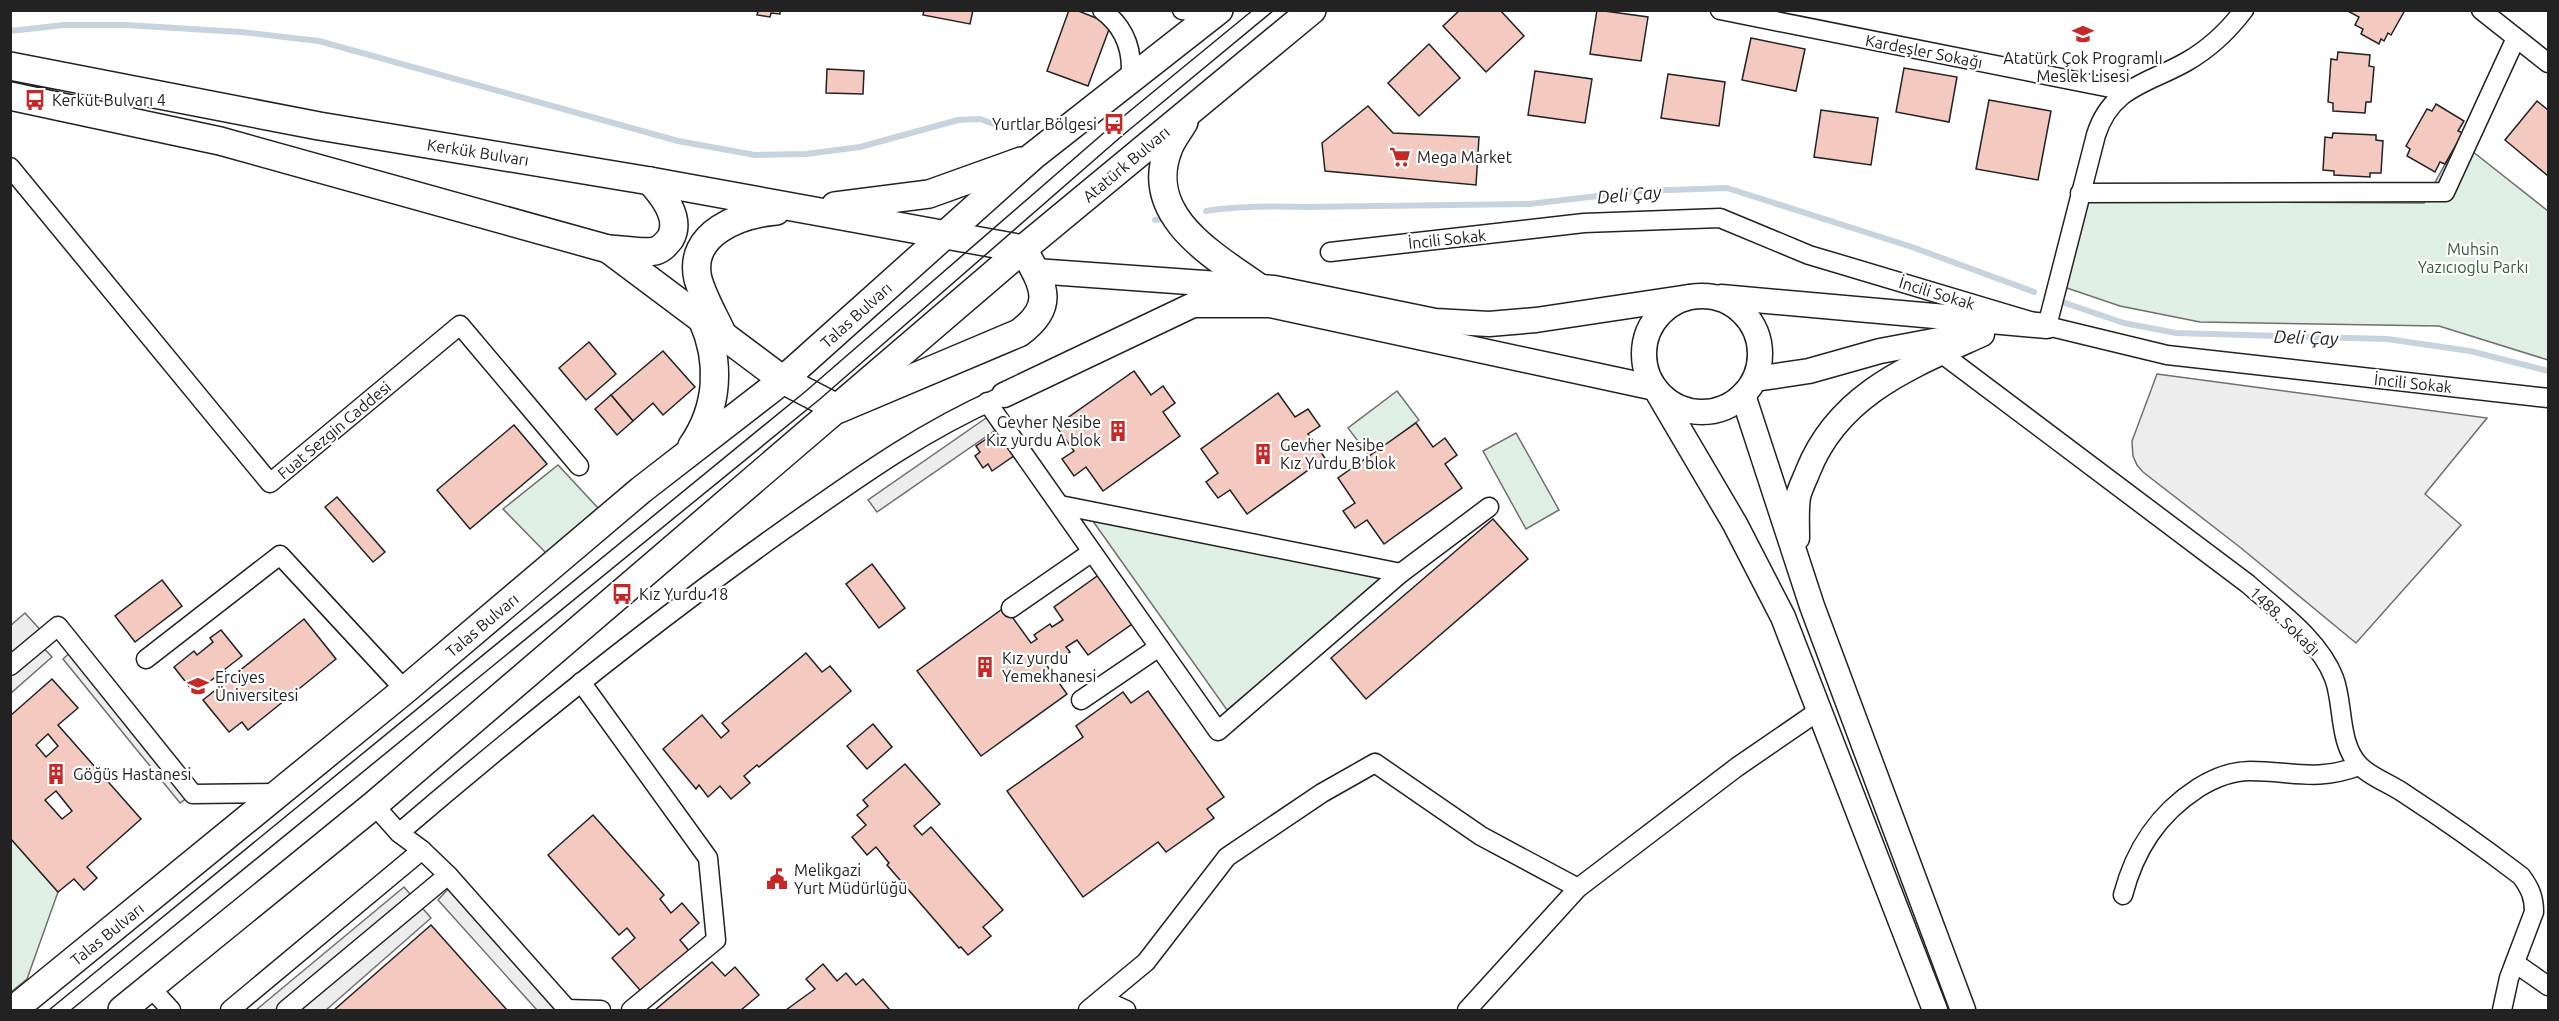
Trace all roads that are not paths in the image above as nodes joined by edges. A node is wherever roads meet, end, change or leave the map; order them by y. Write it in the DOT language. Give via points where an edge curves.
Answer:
graph roads {
  1 [pos="1102,10"];
  2 [pos="1182,10"];
  3 [pos="1312,10"];
  4 [pos="1720,10"];
  5 [pos="2244,10"];
  6 [pos="1217,12"];
  7 [pos="2491,14"];
  8 [pos="2516,38"];
  9 [pos="2548,63"];
  10 [pos="10,66"];
  11 [pos="1130,81"];
  12 [pos="2126,91"];
  13 [pos="10,96"];
  14 [pos="1190,111"];
  15 [pos="1033,156"];
  16 [pos="10,167"];
  17 [pos="650,181"];
  18 [pos="2080,193"];
  19 [pos="806,210"];
  20 [pos="946,234"];
  21 [pos="608,249"];
  22 [pos="1330,252"];
  23 [pos="1029,260"];
  24 [pos="1258,287"];
  25 [pos="1698,296"];
  26 [pos="712,326"];
  27 [pos="2047,326"];
  28 [pos="1982,334"];
  29 [pos="1941,353"];
  30 [pos="783,380"];
  31 [pos="1749,387"];
  32 [pos="1655,388"];
  33 [pos="2548,398"];
  34 [pos="995,399"];
  35 [pos="839,409"];
  36 [pos="686,455"];
  37 [pos="579,466"];
  38 [pos="1060,506"];
  39 [pos="1489,507"];
  40 [pos="1092,552"];
  41 [pos="1796,558"];
  42 [pos="1401,573"];
  43 [pos="1011,608"];
  44 [pos="1159,647"];
  45 [pos="146,659"];
  46 [pos="10,666"];
  47 [pos="581,682"];
  48 [pos="405,690"];
  49 [pos="1081,700"];
  50 [pos="1820,710"];
  51 [pos="2359,766"];
  52 [pos="281,793"];
  53 [pos="374,805"];
  54 [pos="399,832"];
  55 [pos="422,850"];
  56 [pos="448,875"];
  57 [pos="1578,888"];
  58 [pos="2123,895"];
  59 [pos="2515,963"];
  60 [pos="2548,986"];
  61 [pos="150,987"];
  62 [pos="1102,999"];
  63 [pos="567,1010"];
  64 [pos="13,1011"];
  65 [pos="122,1011"];
  66 [pos="171,1011"];
  67 [pos="230,1011"];
  68 [pos="286,1011"];
  69 [pos="601,1011"];
  70 [pos="631,1011"];
  71 [pos="1088,1011"];
  72 [pos="1126,1011"];
  73 [pos="1467,1011"];
  74 [pos="1935,1011"];
  75 [pos="1963,1011"];
  76 [pos="2502,1011"];
  1 -- 11 [label="street" via="1127,40"];
  2 -- 6 [label="street"];
  3 -- 14 [label="main road, Atatürk Bulvarı"];
  4 -- 12 [label="street, Kardeşler Sokağı"];
  5 -- 12 [label="street" via="2205,50"];
  6 -- 11 [label="main road"];
  7 -- 8 [label="street"];
  8 -- 9 [label="street"];
  8 -- 18 [label="street" via="2445,192"];
  10 -- 17 [label="main road, Kerkük Bulvarı" via="319,126"];
  11 -- 15 [label="main road"];
  12 -- 18 [label="street" via="2100,121"];
  13 -- 21 [label="main road" via="220,141"];
  14 -- 23 [label="main road, Atatürk Bulvarı"];
  14 -- 24 [label="main road" via="1168,150 1161,184 1175,217 1194,241"];
  15 -- 19 [label="main road" via="929,194"];
  15 -- 20 [label="main road"];
  16 -- 37 [label="street, Fuat Sezgin Caddesi" via="270,483 460,325"];
  17 -- 19 [label="main road, Kerkük Bulvarı"];
  17 -- 21 [label="main road" via="673,217 669,241 655,251"];
  18 -- 27 [label="street"];
  19 -- 20 [label="main road, Kerkük Bulvarı"];
  19 -- 26 [label="main road" via="742,217 719,229 705,243 698,259 698,279"];
  20 -- 23 [label="main road, Kerkük Bulvarı"];
  20 -- 30 [label="main road, Talas Bulvarı"];
  21 -- 26 [label="main road"];
  22 -- 27 [label="street, İncili Sokak" via="1584,223 1720,218 1809,255"];
  23 -- 24 [label="street"];
  23 -- 35 [label="main road, Atatürk Bulvarı" via="942,320"];
  23 -- 35 [label="main road" via="1042,283 1044,299 1029,326"];
  24 -- 25 [label="street" via="1435,321 1489,324"];
  25 -- 27 [label="street"];
  25 -- 31 [label="street" via="1725,300 1752,324 1759,341 1760,360"];
  25 -- 32 [label="street" via="1672,304 1648,332 1644,350 1646,370"];
  26 -- 30 [label="main road"];
  26 -- 36 [label="main road" via="715,387 705,424"];
  27 -- 28 [label="street"];
  27 -- 33 [label="street, İncili Sokak" via="2167,355"];
  28 -- 29 [label="street"];
  28 -- 31 [label="street" via="1881,351"];
  29 -- 41 [label="street" via="1865,395 1834,424 1798,496"];
  29 -- 51 [label="street, 1488. Sokağı" via="2248,584 2300,631 2333,676 2345,735"];
  30 -- 35 [label="main road"];
  30 -- 36 [label="main road, Talas Bulvarı"];
  31 -- 32 [label="street" via="1726,407 1707,412 1687,410 1669,402"];
  31 -- 41 [label="street"];
  32 -- 34 [label="street" via="1270,305 1193,305"];
  32 -- 50 [label="street" via="1735,524 1783,617"];
  34 -- 38 [label="street"];
  34 -- 47 [label="street" via="933,429 871,467"];
  35 -- 53 [label="main road"];
  36 -- 48 [label="main road, Talas Bulvarı"];
  38 -- 40 [label="street"];
  38 -- 42 [label="street"];
  39 -- 42 [label="street"];
  40 -- 43 [label="street"];
  40 -- 44 [label="street"];
  41 -- 75 [label="street"];
  42 -- 44 [label="street" via="1218,731"];
  44 -- 49 [label="street"];
  45 -- 48 [label="street" via="280,555"];
  46 -- 52 [label="street" via="58,626 193,794"];
  47 -- 54 [label="street"];
  47 -- 70 [label="street" via="708,858 716,940"];
  48 -- 52 [label="main road, Talas Bulvarı"];
  50 -- 57 [label="street" via="1737,767"];
  50 -- 74 [label="street"];
  51 -- 58 [label="street" via="2319,776 2241,771 2208,781 2176,803 2155,825 2134,860"];
  51 -- 59 [label="street" via="2440,816 2527,884 2534,912"];
  52 -- 64 [label="main road, Talas Bulvarı"];
  53 -- 54 [label="street"];
  53 -- 61 [label="main road"];
  54 -- 55 [label="street"];
  55 -- 56 [label="street"];
  55 -- 67 [label="street"];
  56 -- 63 [label="street"];
  56 -- 68 [label="street"];
  57 -- 62 [label="street" via="1481,836 1375,763 1322,793 1227,857 1146,962"];
  57 -- 73 [label="street"];
  59 -- 60 [label="street"];
  59 -- 76 [label="street"];
  61 -- 65 [label="main road"];
  61 -- 66 [label="street"];
  62 -- 71 [label="street"];
  62 -- 72 [label="street"];
  63 -- 69 [label="street"];
}
